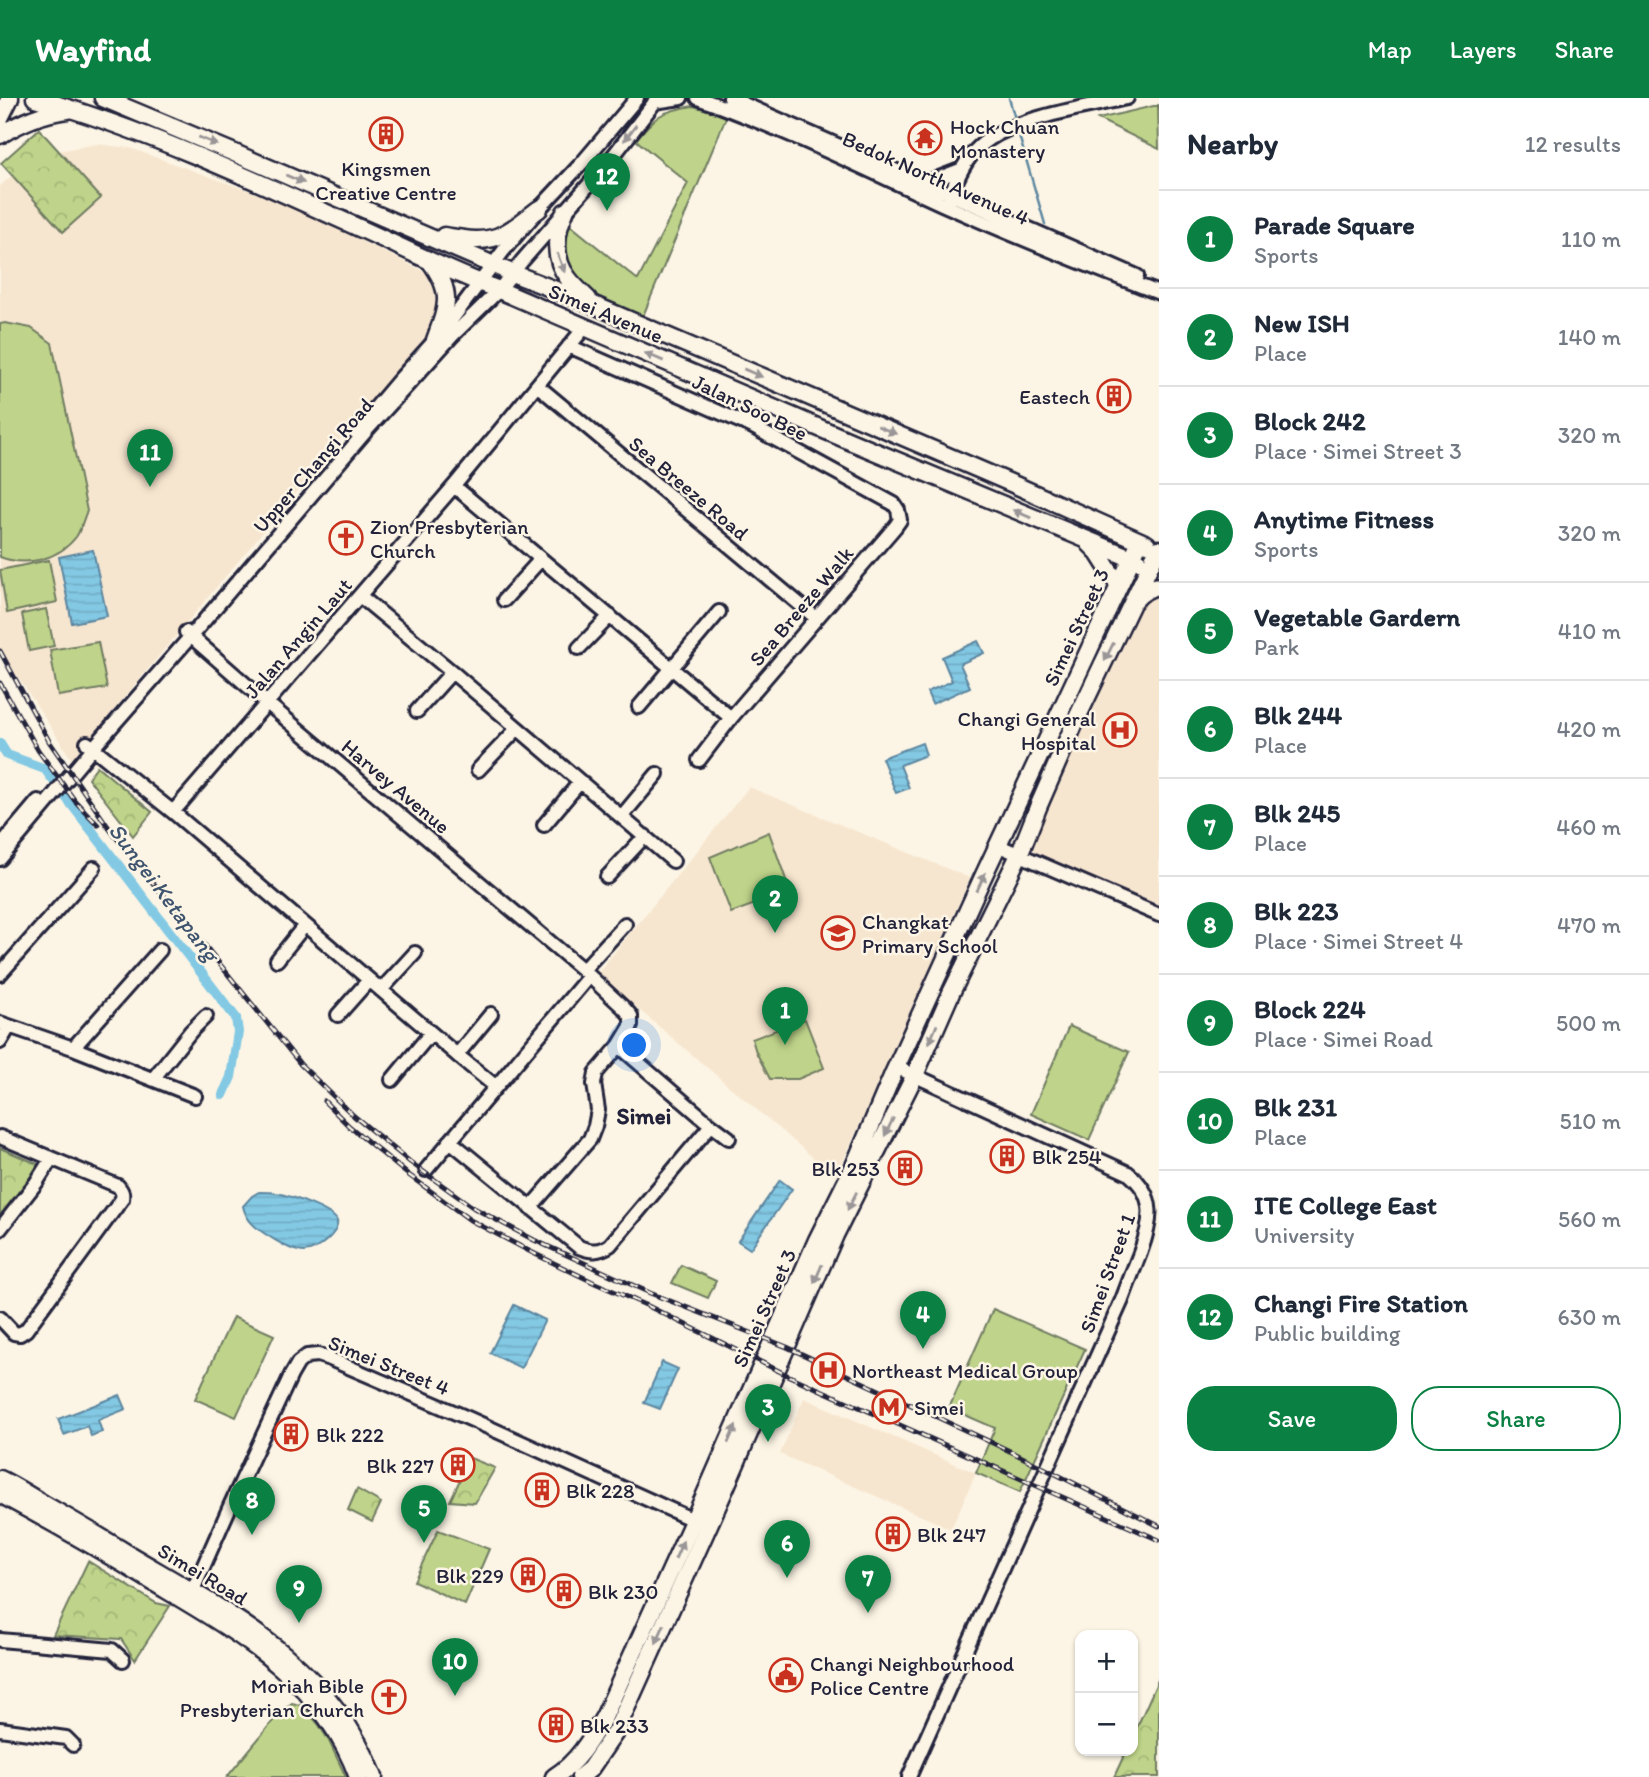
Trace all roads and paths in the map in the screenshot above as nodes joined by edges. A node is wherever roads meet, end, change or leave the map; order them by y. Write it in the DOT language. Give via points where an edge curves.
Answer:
graph roads {
  1 [pos="10,98"];
  2 [pos="35,98"];
  3 [pos="103,98"];
  4 [pos="681,98"];
  5 [pos="698,98"];
  6 [pos="730,98"];
  7 [pos="1127,98"];
  8 [pos="633,100"];
  9 [pos="656,100"];
  10 [pos="74,110"];
  11 [pos="0,118"];
  12 [pos="0,135"];
  13 [pos="960,170"];
  14 [pos="922,182"];
  15 [pos="948,200"];
  16 [pos="539,209"];
  17 [pos="565,212"];
  18 [pos="410,229"];
  19 [pos="430,260"];
  20 [pos="492,264"];
  21 [pos="512,273"];
  22 [pos="479,283"];
  23 [pos="1159,285"];
  24 [pos="499,290"];
  25 [pos="1159,293"];
  26 [pos="594,305"];
  27 [pos="585,327"];
  28 [pos="435,340"];
  29 [pos="569,346"];
  30 [pos="538,386"];
  31 [pos="454,486"];
  32 [pos="900,520"];
  33 [pos="1085,539"];
  34 [pos="1139,541"];
  35 [pos="1158,549"];
  36 [pos="1131,558"];
  37 [pos="541,559"];
  38 [pos="1154,569"];
  39 [pos="1119,586"];
  40 [pos="1159,586"];
  41 [pos="360,596"];
  42 [pos="504,600"];
  43 [pos="1132,605"];
  44 [pos="719,611"];
  45 [pos="610,617"];
  46 [pos="816,618"];
  47 [pos="188,634"];
  48 [pos="579,648"];
  49 [pos="672,668"];
  50 [pos="452,672"];
  51 [pos="267,703"];
  52 [pos="639,707"];
  53 [pos="417,711"];
  54 [pos="731,718"];
  55 [pos="517,729"];
  56 [pos="90,746"];
  57 [pos="699,760"];
  58 [pos="478,771"];
  59 [pos="657,774"];
  60 [pos="580,782"];
  61 [pos="51,792"];
  62 [pos="1039,804"];
  63 [pos="1016,807"];
  64 [pos="173,812"];
  65 [pos="622,816"];
  66 [pos="544,825"];
  67 [pos="645,836"];
  68 [pos="998,845"];
  69 [pos="0,846"];
  70 [pos="1020,853"];
  71 [pos="0,859"];
  72 [pos="673,861"];
  73 [pos="94,867"];
  74 [pos="607,877"];
  75 [pos="1159,915"];
  76 [pos="625,924"];
  77 [pos="305,925"];
  78 [pos="160,950"];
  79 [pos="415,953"];
  80 [pos="277,960"];
  81 [pos="586,973"];
  82 [pos="0,974"];
  83 [pos="369,980"];
  84 [pos="381,990"];
  85 [pos="491,1014"];
  86 [pos="338,1015"];
  87 [pos="206,1016"];
  88 [pos="5,1025"];
  89 [pos="431,1034"];
  90 [pos="0,1042"];
  91 [pos="619,1046"];
  92 [pos="73,1048"];
  93 [pos="457,1055"];
  94 [pos="895,1070"];
  95 [pos="153,1079"];
  96 [pos="913,1079"];
  97 [pos="392,1080"];
  98 [pos="495,1086"];
  99 [pos="195,1096"];
  100 [pos="711,1125"];
  101 [pos="0,1137"];
  102 [pos="729,1138"];
  103 [pos="450,1141"];
  104 [pos="51,1159"];
  105 [pos="426,1170"];
  106 [pos="530,1208"];
  107 [pos="0,1229"];
  108 [pos="0,1318"];
  109 [pos="0,1479"];
  110 [pos="0,1494"];
  111 [pos="700,1523"];
  112 [pos="189,1597"];
  113 [pos="0,1640"];
  114 [pos="123,1660"];
  115 [pos="0,1729"];
  116 [pos="73,1745"];
  117 [pos="359,1766"];
  118 [pos="374,1777"];
  119 [pos="554,1777"];
  120 [pos="580,1777"];
  121 [pos="901,1777"];
  122 [pos="909,1777"];
  1 -- 11 [label="main road"];
  2 -- 10 [label="main road, Simei Avenue"];
  3 -- 18 [label="main road, Simei Avenue, one-way"];
  4 -- 9 [label="street"];
  5 -- 15 [label="street, Bedok North Avenue 4"];
  6 -- 14 [label="street, Bedok North Avenue 4"];
  7 -- 13 [label="street" via="1002,130 978,147"];
  8 -- 16 [label="street, Upper Changi Road"];
  9 -- 17 [label="street, Upper Changi Road, one-way"];
  10 -- 12 [label="main road" via="43,114"];
  10 -- 19 [label="main road, Simei Avenue" via="194,155"];
  13 -- 14 [label="street"];
  13 -- 15 [label="street"];
  14 -- 15 [label="street, Bedok North Avenue 4"];
  15 -- 23 [label="street, Bedok North Avenue 4"];
  15 -- 25 [label="street, Bedok North Avenue 4" via="1073,259"];
  16 -- 18 [label="main road" via="502,236 488,239 465,240"];
  16 -- 20 [label="street, Upper Changi Road"];
  17 -- 21 [label="street, Upper Changi Road"];
  17 -- 26 [label="main road, one-way" via="558,234 558,262"];
  18 -- 20 [label="main road, Simei Avenue"];
  19 -- 22 [label="main road, Simei Avenue"];
  19 -- 28 [label="main road" via="441,276 446,302"];
  20 -- 21 [label="main road, Simei Avenue"];
  20 -- 22 [label="street, Upper Changi Road"];
  21 -- 24 [label="street, Upper Changi Road"];
  21 -- 26 [label="main road, Simei Avenue"];
  22 -- 24 [label="main road, Simei Avenue"];
  22 -- 28 [label="street, Upper Changi Road"];
  24 -- 27 [label="main road, Simei Avenue"];
  24 -- 47 [label="street, Upper Changi Road" via="366,431"];
  26 -- 34 [label="main road, Simei Avenue, one-way"];
  27 -- 29 [label="street, Jalan Angin Laut"];
  33 -- 27 [label="main road, Simei Avenue, one-way"];
  28 -- 47 [label="street, Upper Changi Road"];
  29 -- 30 [label="street, Jalan Angin Laut"];
  29 -- 32 [label="street, Jalan Soo Bee" via="753,427 894,504"];
  30 -- 31 [label="street, Jalan Angin Laut"];
  30 -- 46 [label="street, Sea Breeze Road"];
  31 -- 37 [label="street"];
  31 -- 41 [label="street, Jalan Angin Laut"];
  32 -- 46 [label="street, Sea Breeze Walk"];
  33 -- 36 [label="main road, Simei Avenue"];
  33 -- 39 [label="main road"];
  34 -- 35 [label="main road, Simei Avenue"];
  34 -- 36 [label="main road, Simei Street 3"];
  35 -- 38 [label="main road, Simei Street 3"];
  36 -- 38 [label="main road, Simei Avenue"];
  36 -- 39 [label="main road, Simei Street 3"];
  37 -- 42 [label="street"];
  37 -- 45 [label="street"];
  38 -- 43 [label="main road, Simei Street 3"];
  39 -- 63 [label="main road, Simei Street 3"];
  40 -- 43 [label="main road" via="1140,594"];
  41 -- 50 [label="street"];
  41 -- 51 [label="street, Jalan Angin Laut"];
  43 -- 62 [label="main road, Simei Street 3, one-way"];
  44 -- 49 [label="street"];
  45 -- 48 [label="street"];
  45 -- 49 [label="street"];
  46 -- 54 [label="street, Sea Breeze Walk"];
  47 -- 51 [label="street, Harvey Avenue"];
  47 -- 56 [label="street, Upper Changi Road"];
  49 -- 52 [label="street"];
  49 -- 54 [label="street"];
  50 -- 53 [label="street"];
  50 -- 55 [label="street"];
  51 -- 64 [label="street, Jalan Angin Laut"];
  51 -- 81 [label="street, Harvey Avenue"];
  54 -- 57 [label="street, Sea Breeze Walk"];
  55 -- 58 [label="street"];
  55 -- 60 [label="street"];
  56 -- 61 [label="street, Upper Changi Road"];
  56 -- 64 [label="street"];
  59 -- 65 [label="street"];
  60 -- 65 [label="street"];
  60 -- 66 [label="street"];
  61 -- 69 [label="street, Upper Changi Road"];
  61 -- 71 [label="street, Upper Changi Road"];
  62 -- 63 [label="main road" via="1026,810"];
  62 -- 70 [label="main road, Simei Street 3"];
  63 -- 68 [label="main road, Simei Street 3"];
  64 -- 77 [label="street"];
  65 -- 67 [label="street"];
  67 -- 72 [label="street"];
  67 -- 74 [label="street"];
  68 -- 70 [label="street"];
  94 -- 68 [label="main road, Simei Street 3, one-way"];
  70 -- 75 [label="street"];
  70 -- 96 [label="main road, Simei Street 3, one-way"];
  73 -- 82 [label="street"];
  76 -- 81 [label="street"];
  77 -- 80 [label="street"];
  77 -- 83 [label="street"];
  78 -- 92 [label="street"];
  79 -- 84 [label="street"];
  81 -- 91 [label="street, Harvey Avenue" via="631,1016 631,1026"];
  81 -- 98 [label="street"];
  83 -- 84 [label="street"];
  83 -- 86 [label="street"];
  84 -- 89 [label="street"];
  85 -- 93 [label="street"];
  87 -- 95 [label="street"];
  88 -- 90 [label="street"];
  88 -- 92 [label="street"];
  89 -- 93 [label="street"];
  89 -- 97 [label="street"];
  91 -- 100 [label="street"];
  91 -- 106 [label="street" via="596,1073 598,1110 590,1139"];
  92 -- 95 [label="street"];
  93 -- 98 [label="street"];
  94 -- 96 [label="street, Simei Street 1"];
  111 -- 94 [label="main road, Simei Street 3, one-way" via="817,1240"];
  95 -- 99 [label="street"];
  96 -- 111 [label="main road, Simei Street 3, one-way" via="837,1230 721,1498"];
  96 -- 121 [label="street, Simei Street 1" via="1124,1179 1138,1194 1143,1212 1115,1297"];
  96 -- 122 [label="street, Simei Street 1" via="1128,1173 1144,1190 1150,1212 1148,1231 1122,1300"];
  98 -- 103 [label="street"];
  100 -- 102 [label="street"];
  100 -- 106 [label="street" via="603,1249 579,1247"];
  101 -- 104 [label="street"];
  103 -- 105 [label="street"];
  103 -- 106 [label="street"];
  104 -- 107 [label="street"];
  104 -- 108 [label="street" via="118,1186 122,1199 26,1330 13,1333"];
  109 -- 112 [label="main road, Simei Road"];
  110 -- 112 [label="main road, Simei Road"];
  111 -- 112 [label="street, Simei Street 4" via="363,1373 317,1355 307,1356 291,1375"];
  119 -- 111 [label="main road, Simei Street 3, one-way" via="573,1762 604,1717"];
  111 -- 120 [label="main road, Simei Street 3, one-way" via="616,1731"];
  112 -- 117 [label="main road, Simei Road" via="280,1665 309,1696"];
  113 -- 114 [label="street" via="112,1650"];
  115 -- 116 [label="street" via="66,1738"];
  117 -- 118 [label="main road, Simei Road"];
}
